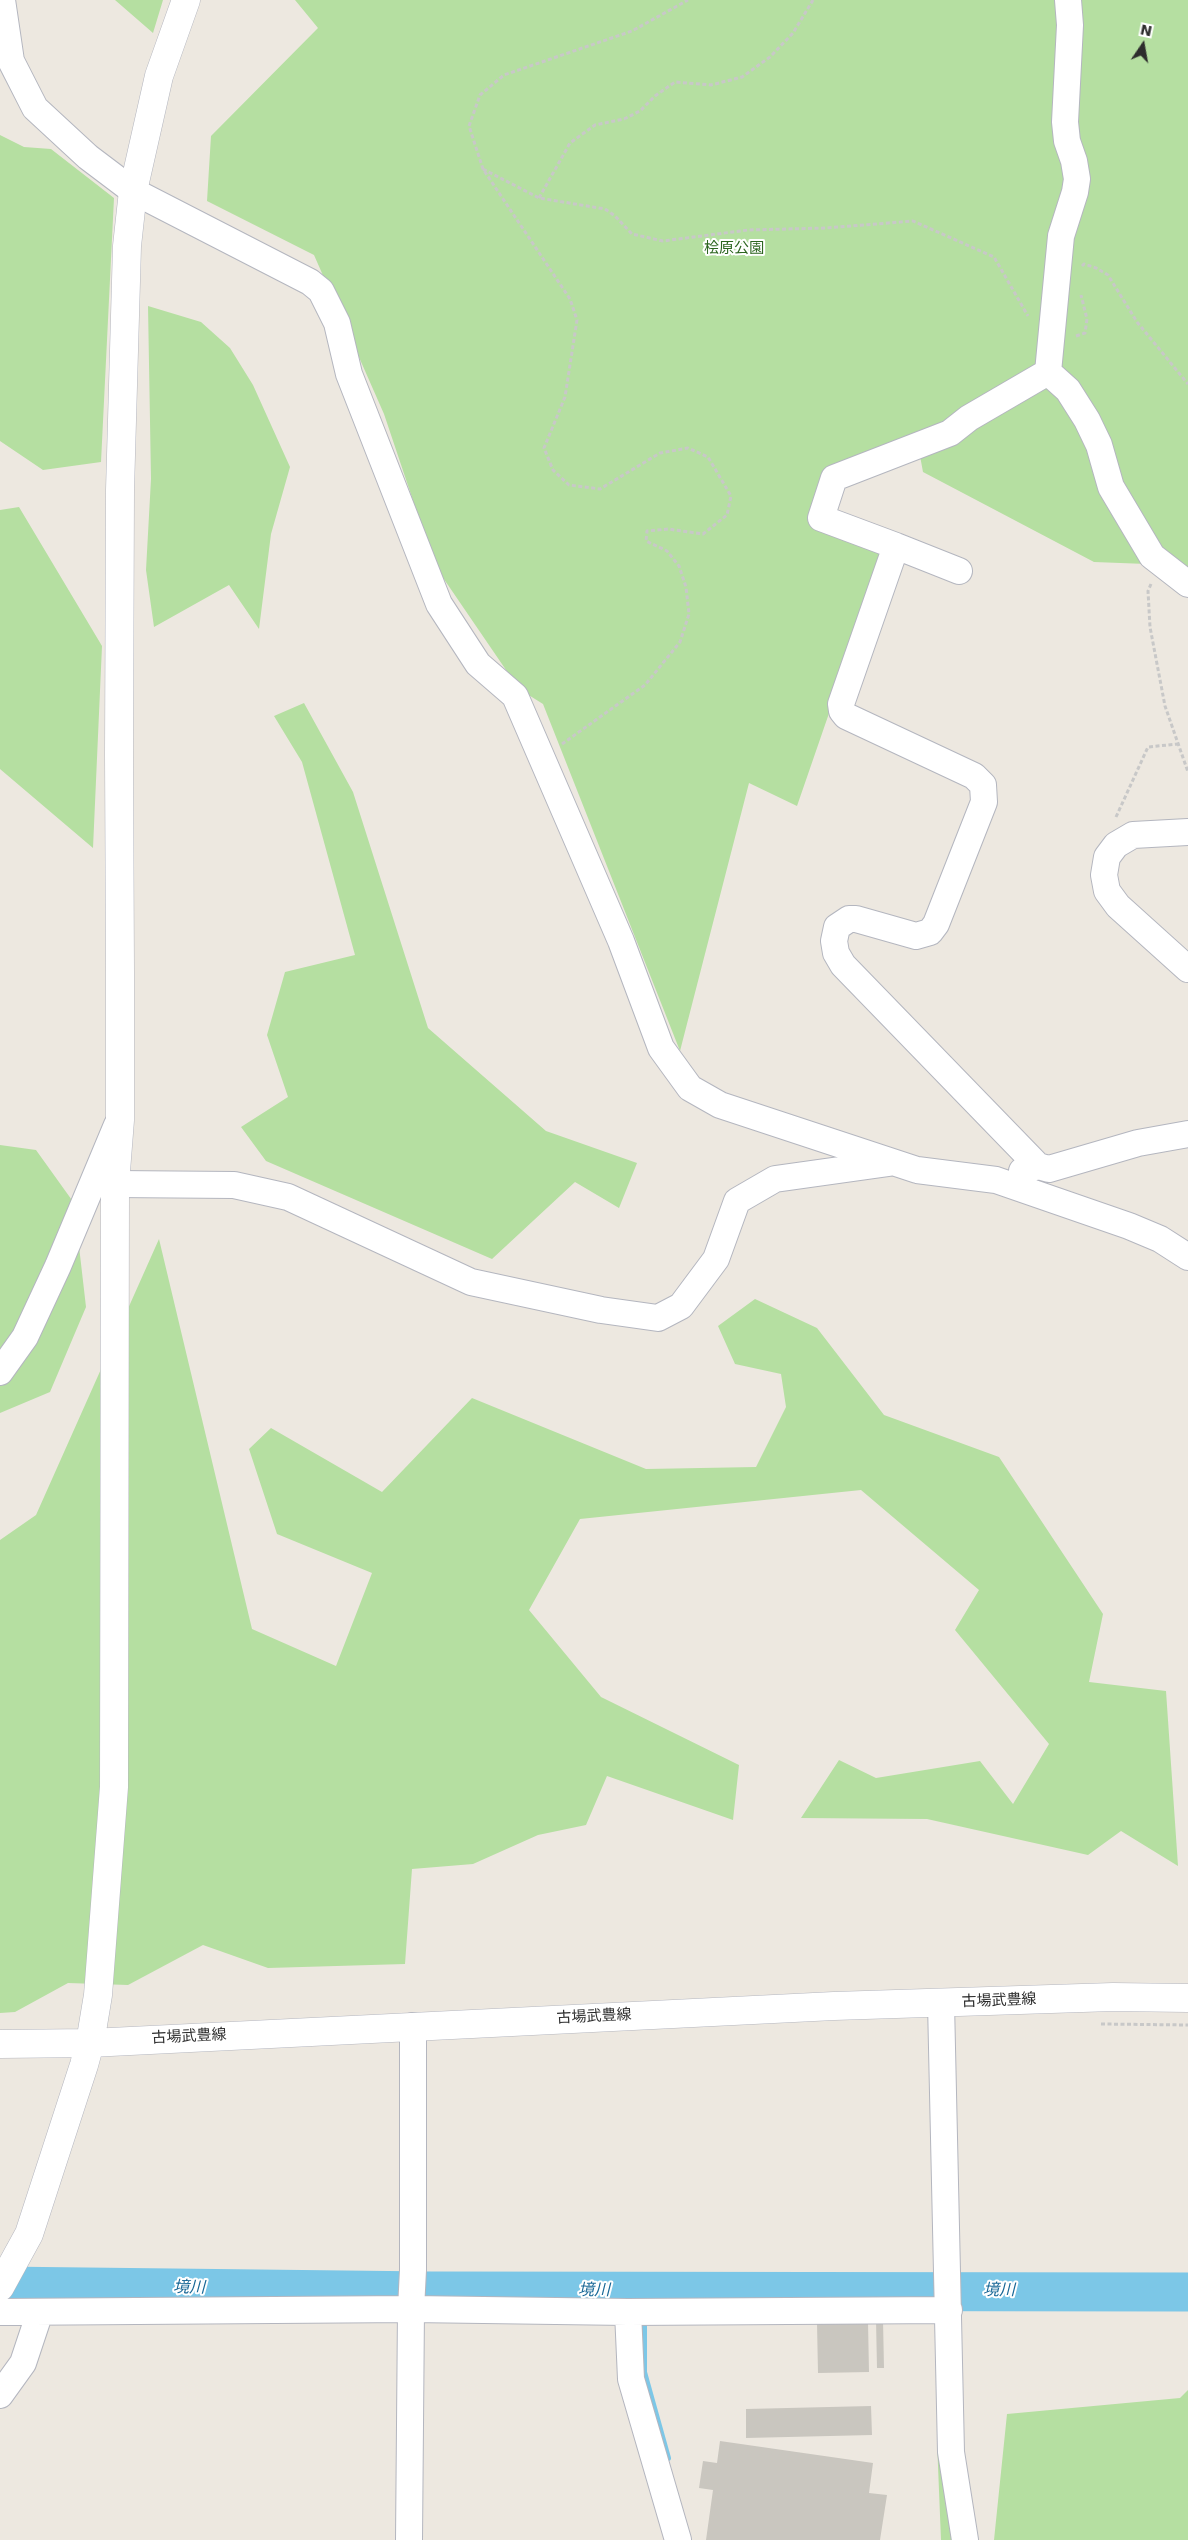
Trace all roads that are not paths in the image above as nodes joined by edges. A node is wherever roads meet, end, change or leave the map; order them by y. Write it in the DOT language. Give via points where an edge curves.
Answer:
graph roads {
  1 [pos="2,0"];
  2 [pos="186,0"];
  3 [pos="1068,0"];
  4 [pos="133,191"];
  5 [pos="1048,372"];
  6 [pos="896,546"];
  7 [pos="958,571"];
  8 [pos="1188,584"];
  9 [pos="1188,832"];
  10 [pos="1188,969"];
  11 [pos="120,1120"];
  12 [pos="1188,1134"];
  13 [pos="895,1162"];
  14 [pos="1043,1167"];
  15 [pos="996,1180"];
  16 [pos="115,1184"];
  17 [pos="1081,1210"];
  18 [pos="1188,1257"];
  19 [pos="0,1372"];
  20 [pos="1188,1998"];
  21 [pos="941,2004"];
  22 [pos="413,2026"];
  23 [pos="90,2043"];
  24 [pos="0,2044"];
  25 [pos="0,2287"];
  26 [pos="411,2308"];
  27 [pos="949,2309"];
  28 [pos="0,2312"];
  29 [pos="40,2312"];
  30 [pos="628,2312"];
  31 [pos="0,2395"];
  32 [pos="409,2540"];
  33 [pos="678,2540"];
  34 [pos="965,2540"];
  1 -- 4 [label="street" via="11,61 35,108 88,157"];
  2 -- 4 [label="street" via="159,76"];
  3 -- 5 [label="street" via="1070,25 1065,122 1077,180 1061,236"];
  4 -- 11 [label="street" via="127,246 120,490"];
  4 -- 13 [label="street" via="310,282 321,291 337,323 349,374 439,604 478,664 515,696 621,941 661,1048 690,1088 720,1105"];
  5 -- 6 [label="street" via="950,432 834,478 821,518"];
  5 -- 8 [label="street" via="1068,390 1087,420 1099,445 1111,487 1152,556"];
  6 -- 7 [label="street"];
  6 -- 14 [label="street" via="842,711 846,716 974,776 983,785 984,802 930,932 916,936 849,919 836,927 836,953 843,965"];
  9 -- 10 [label="street" via="1132,835 1106,856 1104,875 1107,890 1118,906"];
  11 -- 16 [label="street"];
  11 -- 19 [label="street" via="25,1338"];
  12 -- 14 [label="street"];
  13 -- 15 [label="street" via="917,1170"];
  13 -- 16 [label="street" via="776,1179 737,1201 716,1259 682,1306 658,1318 601,1310 471,1282 288,1197 234,1186"];
  14 -- 15 [label="street"];
  14 -- 17 [label="street" via="1071,1191"];
  15 -- 17 [label="street"];
  16 -- 23 [label="street" via="114,1787 98,1995"];
  17 -- 18 [label="street" via="1160,1239"];
  20 -- 21 [label="street, 古場武豊線" via="1113,1997"];
  21 -- 22 [label="street, 古場武豊線"];
  21 -- 27 [label="street"];
  22 -- 23 [label="street, 古場武豊線"];
  22 -- 26 [label="street"];
  23 -- 24 [label="street, 古場武豊線"];
  23 -- 25 [label="street" via="29,2234"];
  26 -- 29 [label="street"];
  26 -- 30 [label="street"];
  26 -- 32 [label="street"];
  27 -- 30 [label="street"];
  27 -- 34 [label="street" via="951,2452"];
  28 -- 29 [label="street"];
  29 -- 31 [label="street" via="23,2363"];
  30 -- 33 [label="street" via="632,2379"];
}
